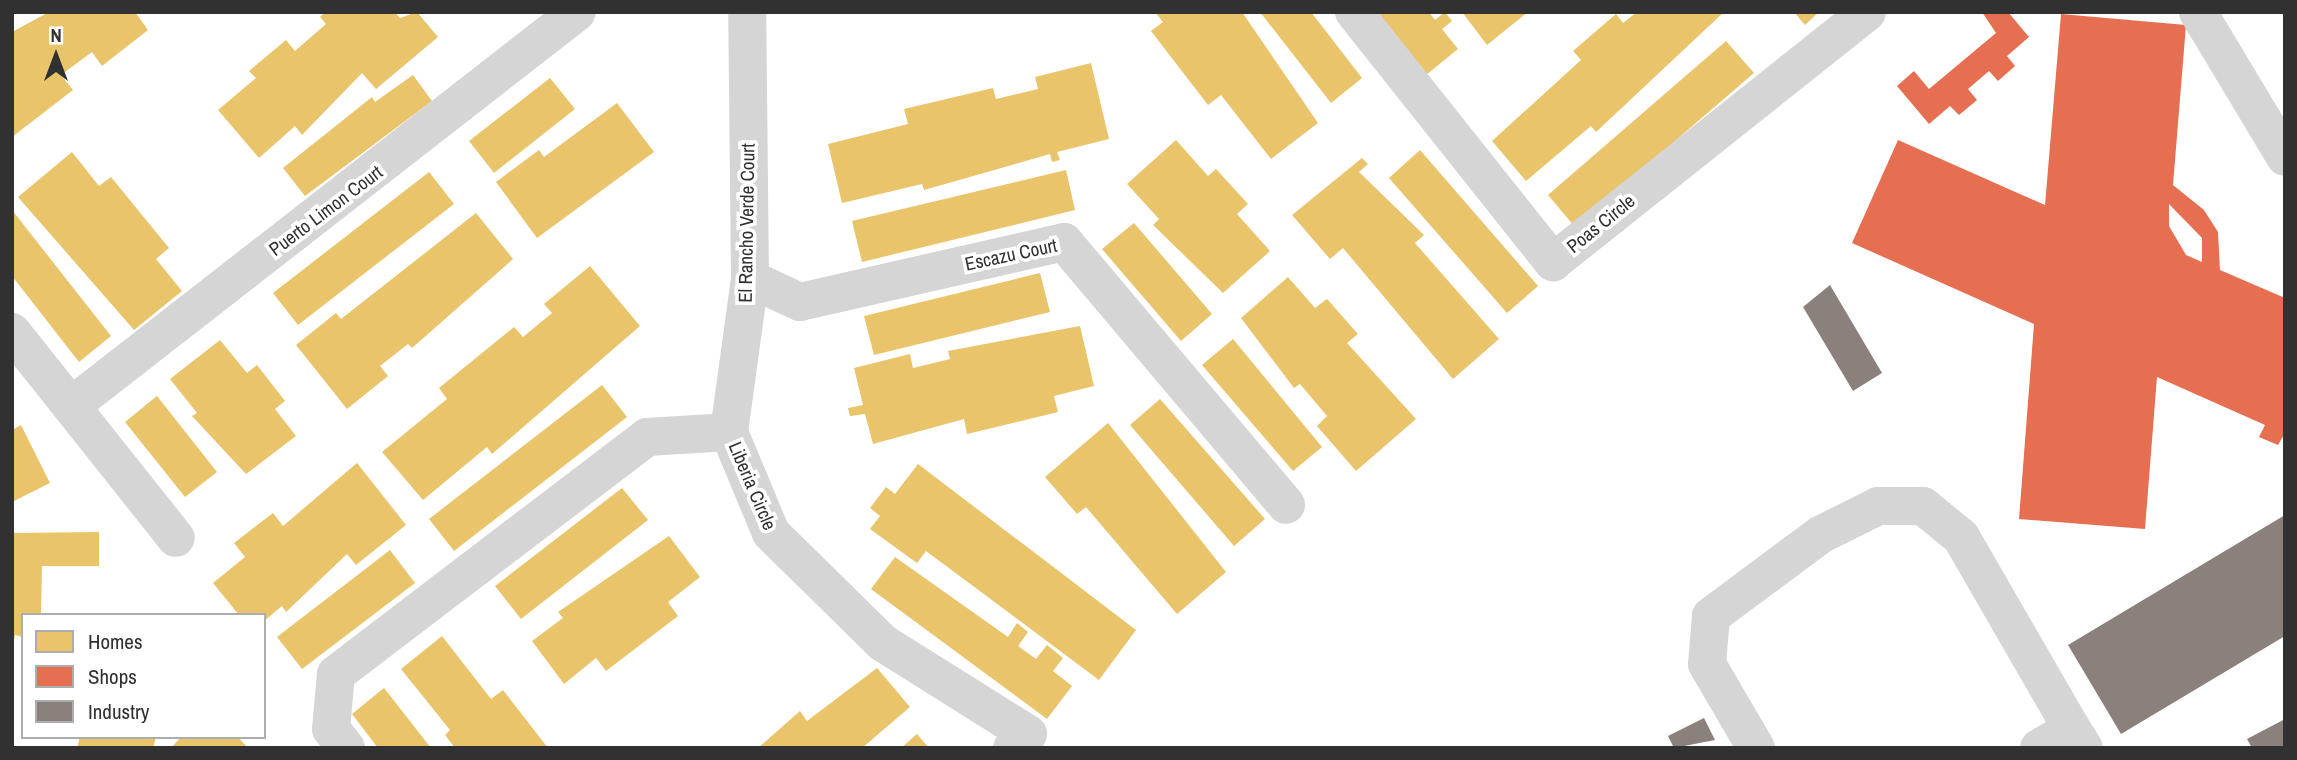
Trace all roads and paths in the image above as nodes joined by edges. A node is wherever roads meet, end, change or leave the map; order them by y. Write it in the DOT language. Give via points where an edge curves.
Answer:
graph roads {
  1 [pos="577,12"];
  2 [pos="747,12"];
  3 [pos="1354,12"];
  4 [pos="1867,12"];
  5 [pos="2198,12"];
  6 [pos="2285,157"];
  7 [pos="750,279"];
  8 [pos="12,332"];
  9 [pos="71,406"];
  10 [pos="729,432"];
  11 [pos="1286,505"];
  12 [pos="176,538"];
  13 [pos="2078,738"];
  14 [pos="346,748"];
  15 [pos="1012,748"];
  16 [pos="1756,748"];
  17 [pos="2039,748"];
  1 -- 9 [label="lane, Puerto Limon Court"];
  2 -- 7 [label="lane, El Rancho Verde Court"];
  3 -- 4 [label="lane, Poas Circle" via="1553,262"];
  5 -- 6 [label="lane"];
  7 -- 10 [label="lane, El Rancho Verde Court"];
  7 -- 11 [label="lane, Escazu Court" via="800,302 1064,242"];
  8 -- 9 [label="lane"];
  9 -- 12 [label="lane"];
  10 -- 14 [label="lane, Liberia Circle" via="647,437 336,674 331,729"];
  10 -- 15 [label="lane, Liberia Circle" via="771,533 883,643 1028,734"];
  13 -- 16 [label="lane" via="1961,537 1923,506 1878,506 1820,535 1711,616 1707,664"];
  13 -- 17 [label="lane"];
}
